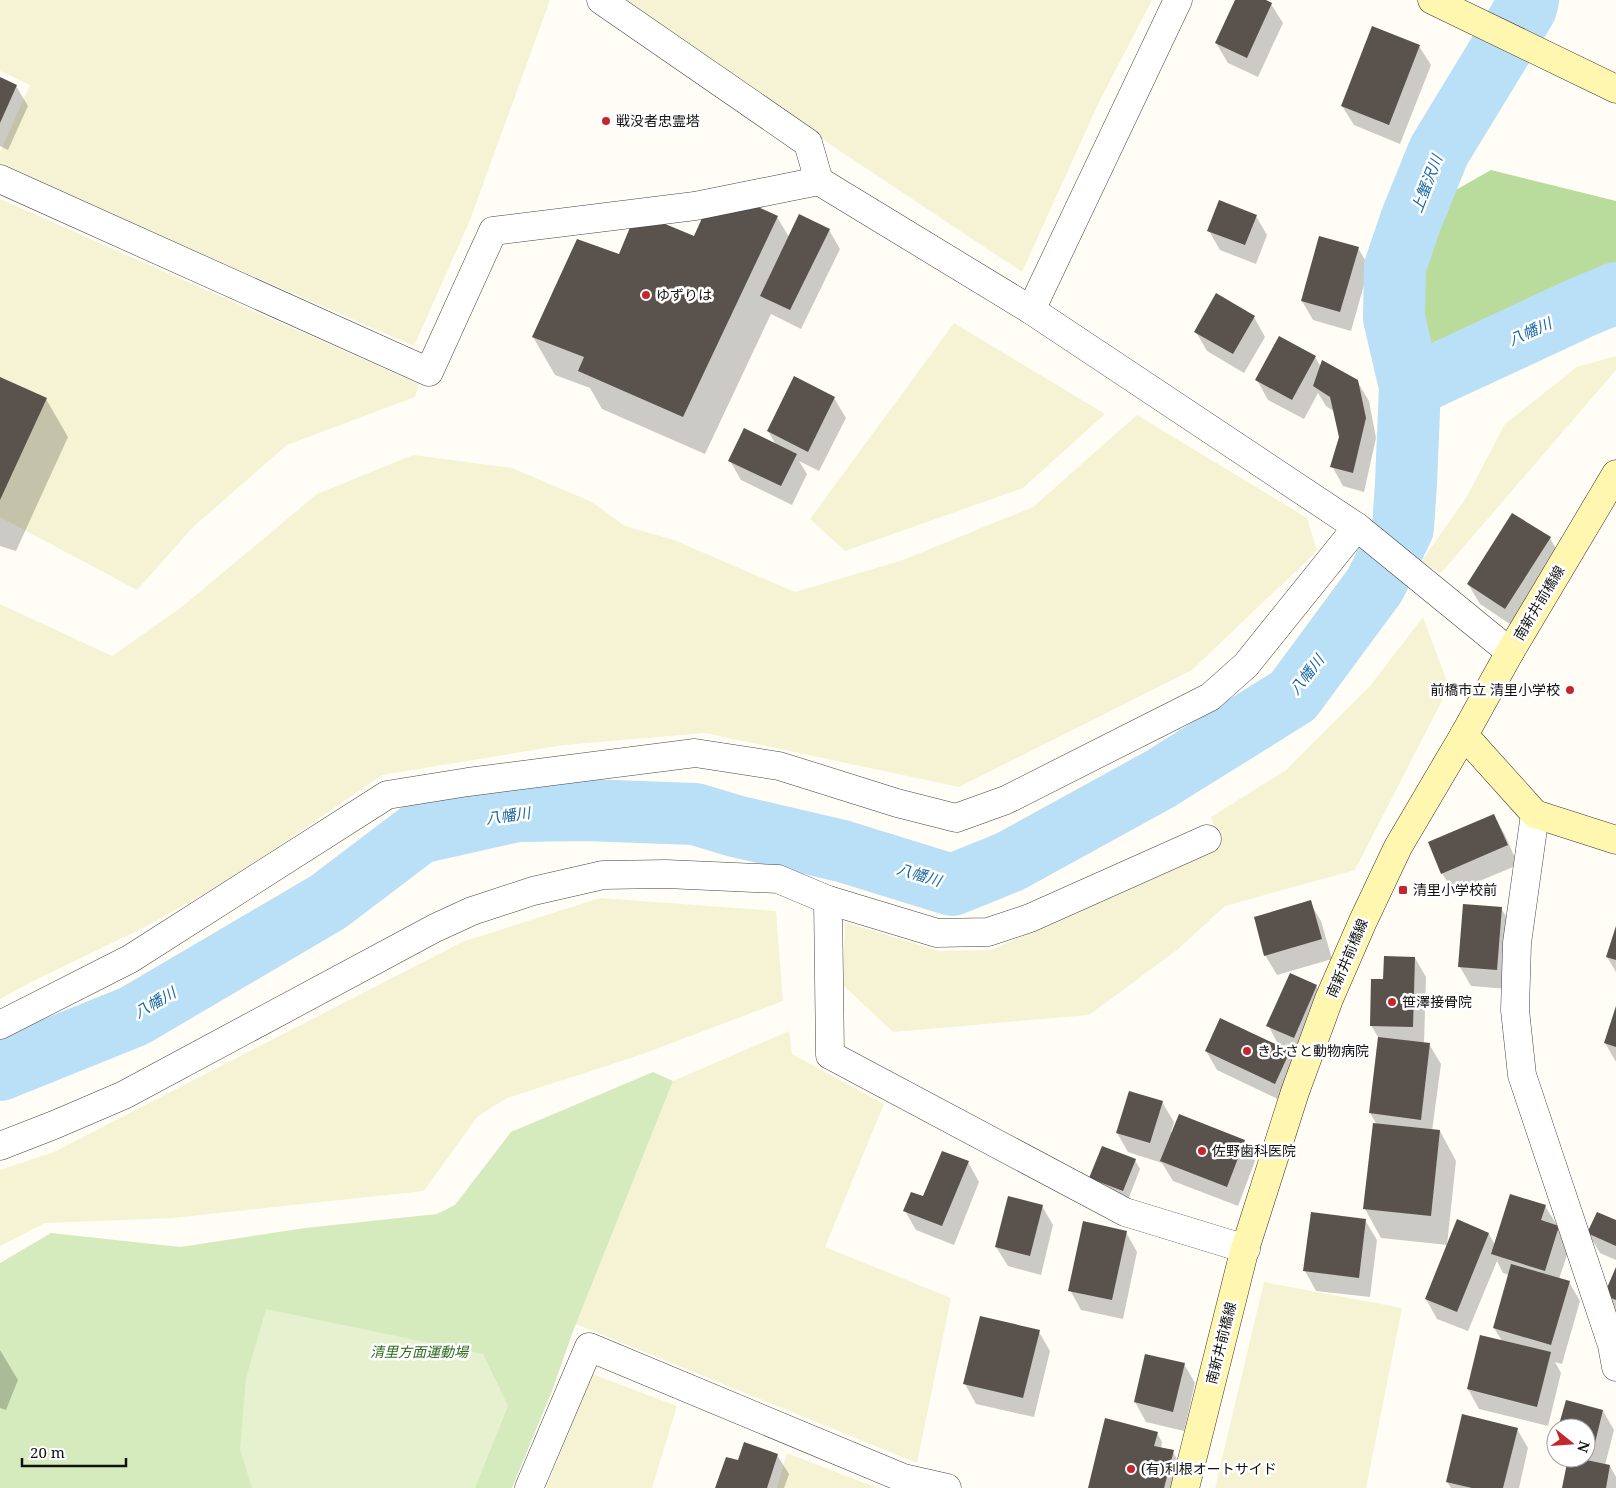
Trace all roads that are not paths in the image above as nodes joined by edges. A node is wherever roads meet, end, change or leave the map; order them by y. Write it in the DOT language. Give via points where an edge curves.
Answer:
graph roads {
  1 [pos="601,0"];
  2 [pos="1178,0"];
  3 [pos="1432,0"];
  4 [pos="1616,88"];
  5 [pos="0,179"];
  6 [pos="819,181"];
  7 [pos="1031,310"];
  8 [pos="1616,474"];
  9 [pos="1363,533"];
  10 [pos="1510,652"];
  11 [pos="1464,735"];
  12 [pos="1535,814"];
  13 [pos="1207,839"];
  14 [pos="1616,840"];
  15 [pos="828,900"];
  16 [pos="0,1025"];
  17 [pos="0,1146"];
  18 [pos="1246,1249"];
  19 [pos="1616,1367"];
  20 [pos="529,1488"];
  21 [pos="947,1488"];
  22 [pos="1185,1488"];
  1 -- 6 [label="street" via="808,143"];
  2 -- 7 [label="street"];
  3 -- 4 [label="main road"];
  5 -- 6 [label="street" via="428,372 493,231 695,206"];
  6 -- 7 [label="street"];
  7 -- 9 [label="street"];
  8 -- 10 [label="main road, 南新井前橋線"];
  9 -- 10 [label="street"];
  9 -- 16 [label="street" via="1246,665 1210,697 1006,800 956,818 896,803 779,766 695,753 387,795 130,958"];
  10 -- 11 [label="main road, 南新井前橋線"];
  11 -- 12 [label="main road"];
  11 -- 18 [label="main road, 南新井前橋線" via="1398,847 1329,999 1294,1092"];
  12 -- 14 [label="main road"];
  12 -- 19 [label="street" via="1517,943 1515,1010 1522,1075 1612,1345"];
  13 -- 15 [label="street" via="1030,918 988,932 937,933"];
  15 -- 17 [label="street" via="778,879 666,874 603,875 533,891 472,911 435,928 124,1094"];
  15 -- 18 [label="street" via="830,1055 1125,1212"];
  18 -- 22 [label="main road, 南新井前橋線"];
  20 -- 21 [label="street" via="589,1347 903,1478"];
}
